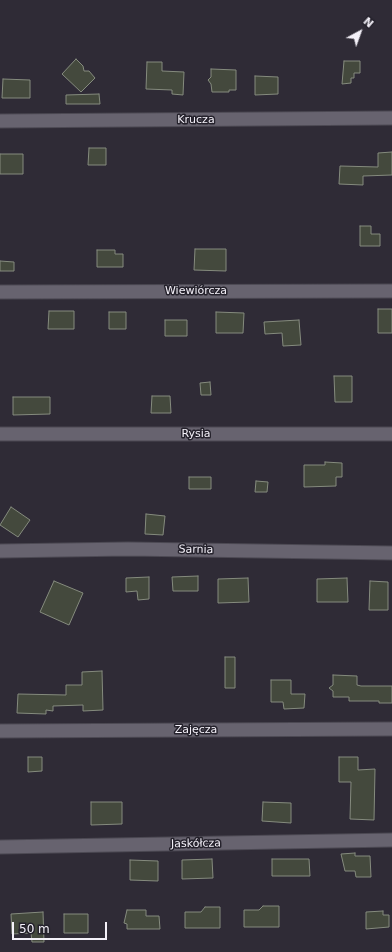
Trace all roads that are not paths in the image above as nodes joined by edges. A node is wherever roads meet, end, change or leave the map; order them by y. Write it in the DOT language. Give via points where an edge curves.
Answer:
graph roads {
  1 [pos="392,118"];
  2 [pos="0,121"];
  3 [pos="392,291"];
  4 [pos="0,292"];
  5 [pos="0,434"];
  6 [pos="392,434"];
  7 [pos="0,551"];
  8 [pos="392,553"];
  9 [pos="392,729"];
  10 [pos="0,731"];
  11 [pos="392,840"];
  12 [pos="0,847"];
  1 -- 2 [label="street, Krucza"];
  3 -- 4 [label="street, Wiewiórcza"];
  5 -- 6 [label="street, Rysia"];
  7 -- 8 [label="street, Sarnia" via="128,549"];
  9 -- 10 [label="street, Zajęcza"];
  11 -- 12 [label="street, Jaskółcza"];
}
